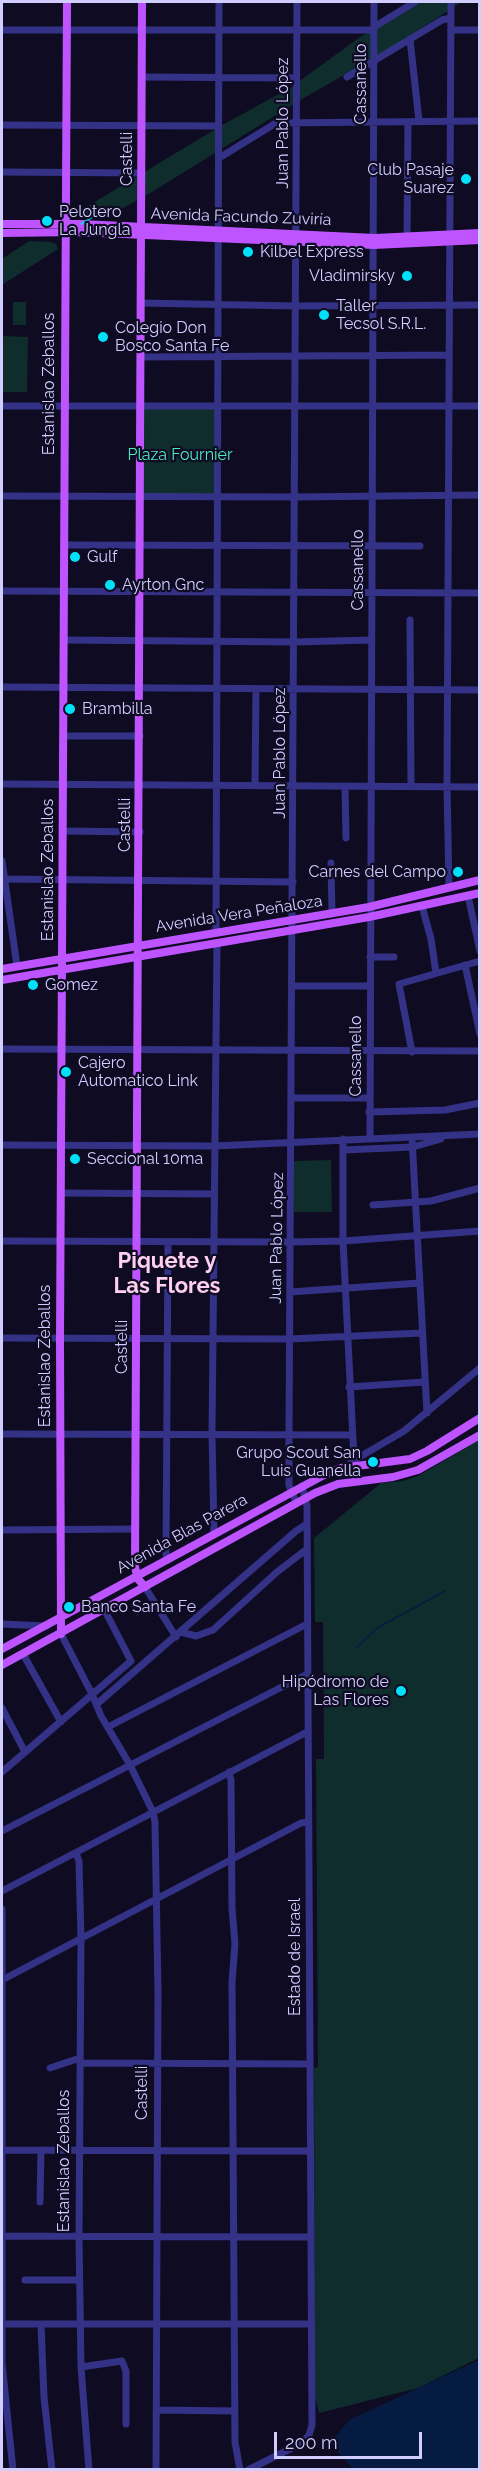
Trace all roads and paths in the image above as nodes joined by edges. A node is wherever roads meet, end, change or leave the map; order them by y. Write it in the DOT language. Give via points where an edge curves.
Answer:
graph roads {
  1 [pos="67,2"];
  2 [pos="142,2"];
  3 [pos="219,2"];
  4 [pos="297,2"];
  5 [pos="374,2"];
  6 [pos="415,2"];
  7 [pos="451,2"];
  8 [pos="451,18"];
  9 [pos="375,29"];
  10 [pos="2,30"];
  11 [pos="67,30"];
  12 [pos="143,30"];
  13 [pos="451,30"];
  14 [pos="480,30"];
  15 [pos="218,31"];
  16 [pos="298,31"];
  17 [pos="410,39"];
  18 [pos="375,60"];
  19 [pos="142,77"];
  20 [pos="347,77"];
  21 [pos="219,78"];
  22 [pos="296,78"];
  23 [pos="418,121"];
  24 [pos="452,121"];
  25 [pos="480,121"];
  26 [pos="297,122"];
  27 [pos="375,122"];
  28 [pos="408,122"];
  29 [pos="142,124"];
  30 [pos="2,125"];
  31 [pos="66,125"];
  32 [pos="219,126"];
  33 [pos="219,158"];
  34 [pos="2,172"];
  35 [pos="66,173"];
  36 [pos="142,173"];
  37 [pos="2,224"];
  38 [pos="117,226"];
  39 [pos="66,228"];
  40 [pos="141,231"];
  41 [pos="77,232"];
  42 [pos="2,233"];
  43 [pos="480,233"];
  44 [pos="219,234"];
  45 [pos="296,237"];
  46 [pos="407,237"];
  47 [pos="450,238"];
  48 [pos="480,240"];
  49 [pos="374,241"];
  50 [pos="65,273"];
  51 [pos="142,303"];
  52 [pos="219,304"];
  53 [pos="373,304"];
  54 [pos="450,304"];
  55 [pos="480,305"];
  56 [pos="296,306"];
  57 [pos="219,355"];
  58 [pos="296,355"];
  59 [pos="449,355"];
  60 [pos="373,356"];
  61 [pos="142,357"];
  62 [pos="448,405"];
  63 [pos="2,406"];
  64 [pos="64,406"];
  65 [pos="142,406"];
  66 [pos="218,406"];
  67 [pos="373,406"];
  68 [pos="480,406"];
  69 [pos="295,407"];
  70 [pos="450,495"];
  71 [pos="480,495"];
  72 [pos="2,496"];
  73 [pos="141,496"];
  74 [pos="218,496"];
  75 [pos="373,496"];
  76 [pos="64,497"];
  77 [pos="295,497"];
  78 [pos="141,544"];
  79 [pos="64,545"];
  80 [pos="218,545"];
  81 [pos="372,545"];
  82 [pos="294,546"];
  83 [pos="420,546"];
  84 [pos="2,591"];
  85 [pos="141,592"];
  86 [pos="450,592"];
  87 [pos="64,593"];
  88 [pos="218,593"];
  89 [pos="294,593"];
  90 [pos="372,593"];
  91 [pos="480,593"];
  92 [pos="410,620"];
  93 [pos="64,639"];
  94 [pos="141,640"];
  95 [pos="218,640"];
  96 [pos="371,640"];
  97 [pos="294,642"];
  98 [pos="2,687"];
  99 [pos="63,688"];
  100 [pos="141,688"];
  101 [pos="217,689"];
  102 [pos="256,689"];
  103 [pos="371,689"];
  104 [pos="294,690"];
  105 [pos="411,690"];
  106 [pos="448,690"];
  107 [pos="480,690"];
  108 [pos="64,736"];
  109 [pos="140,736"];
  110 [pos="2,784"];
  111 [pos="64,784"];
  112 [pos="140,784"];
  113 [pos="216,785"];
  114 [pos="255,785"];
  115 [pos="294,785"];
  116 [pos="345,786"];
  117 [pos="370,786"];
  118 [pos="411,786"];
  119 [pos="447,787"];
  120 [pos="480,787"];
  121 [pos="64,831"];
  122 [pos="140,832"];
  123 [pos="346,838"];
  124 [pos="2,861"];
  125 [pos="331,863"];
  126 [pos="3,879"];
  127 [pos="64,880"];
  128 [pos="139,880"];
  129 [pos="480,880"];
  130 [pos="216,881"];
  131 [pos="293,882"];
  132 [pos="449,888"];
  133 [pos="480,893"];
  134 [pos="468,896"];
  135 [pos="422,906"];
  136 [pos="369,908"];
  137 [pos="332,914"];
  138 [pos="369,917"];
  139 [pos="292,920"];
  140 [pos="292,930"];
  141 [pos="216,932"];
  142 [pos="217,943"];
  143 [pos="139,946"];
  144 [pos="480,951"];
  145 [pos="139,956"];
  146 [pos="370,957"];
  147 [pos="394,957"];
  148 [pos="63,958"];
  149 [pos="480,961"];
  150 [pos="465,965"];
  151 [pos="17,966"];
  152 [pos="2,969"];
  153 [pos="63,970"];
  154 [pos="436,973"];
  155 [pos="2,980"];
  156 [pos="370,986"];
  157 [pos="292,987"];
  158 [pos="480,1034"];
  159 [pos="63,1048"];
  160 [pos="2,1049"];
  161 [pos="138,1050"];
  162 [pos="292,1050"];
  163 [pos="216,1051"];
  164 [pos="370,1051"];
  165 [pos="480,1051"];
  166 [pos="412,1052"];
  167 [pos="291,1098"];
  168 [pos="369,1098"];
  169 [pos="480,1103"];
  170 [pos="369,1112"];
  171 [pos="480,1134"];
  172 [pos="453,1136"];
  173 [pos="412,1138"];
  174 [pos="343,1139"];
  175 [pos="370,1139"];
  176 [pos="292,1142"];
  177 [pos="2,1145"];
  178 [pos="61,1145"];
  179 [pos="138,1145"];
  180 [pos="214,1146"];
  181 [pos="413,1147"];
  182 [pos="343,1150"];
  183 [pos="480,1188"];
  184 [pos="61,1193"];
  185 [pos="137,1194"];
  186 [pos="214,1194"];
  187 [pos="416,1202"];
  188 [pos="373,1205"];
  189 [pos="480,1231"];
  190 [pos="418,1236"];
  191 [pos="2,1241"];
  192 [pos="343,1241"];
  193 [pos="61,1242"];
  194 [pos="137,1242"];
  195 [pos="168,1242"];
  196 [pos="214,1242"];
  197 [pos="290,1242"];
  198 [pos="420,1283"];
  199 [pos="345,1288"];
  200 [pos="290,1292"];
  201 [pos="422,1333"];
  202 [pos="347,1336"];
  203 [pos="137,1337"];
  204 [pos="167,1337"];
  205 [pos="213,1337"];
  206 [pos="2,1338"];
  207 [pos="60,1338"];
  208 [pos="290,1339"];
  209 [pos="480,1368"];
  210 [pos="424,1382"];
  211 [pos="350,1387"];
  212 [pos="427,1413"];
  213 [pos="480,1418"];
  214 [pos="60,1433"];
  215 [pos="2,1434"];
  216 [pos="136,1434"];
  217 [pos="167,1434"];
  218 [pos="212,1434"];
  219 [pos="289,1435"];
  220 [pos="352,1435"];
  221 [pos="480,1435"];
  222 [pos="372,1449"];
  223 [pos="354,1459"];
  224 [pos="379,1463"];
  225 [pos="341,1468"];
  226 [pos="302,1486"];
  227 [pos="291,1491"];
  228 [pos="306,1497"];
  229 [pos="296,1502"];
  230 [pos="307,1524"];
  231 [pos="135,1529"];
  232 [pos="2,1530"];
  233 [pos="59,1530"];
  234 [pos="214,1534"];
  235 [pos="307,1549"];
  236 [pos="168,1560"];
  237 [pos="137,1576"];
  238 [pos="145,1587"];
  239 [pos="104,1609"];
  240 [pos="59,1620"];
  241 [pos="2,1624"];
  242 [pos="307,1624"];
  243 [pos="46,1626"];
  244 [pos="61,1634"];
  245 [pos="178,1634"];
  246 [pos="2,1649"];
  247 [pos="23,1654"];
  248 [pos="2,1665"];
  249 [pos="307,1674"];
  250 [pos="93,1694"];
  251 [pos="97,1704"];
  252 [pos="2,1708"];
  253 [pos="61,1722"];
  254 [pos="108,1727"];
  255 [pos="307,1732"];
  256 [pos="25,1752"];
  257 [pos="130,1765"];
  258 [pos="2,1772"];
  259 [pos="229,1772"];
  260 [pos="153,1812"];
  261 [pos="308,1822"];
  262 [pos="2,1831"];
  263 [pos="76,1853"];
  264 [pos="233,1859"];
  265 [pos="2,1891"];
  266 [pos="156,1899"];
  267 [pos="2,1909"];
  268 [pos="81,1939"];
  269 [pos="2,1980"];
  270 [pos="80,2061"];
  271 [pos="157,2064"];
  272 [pos="234,2064"];
  273 [pos="309,2064"];
  274 [pos="50,2068"];
  275 [pos="2,2081"];
  276 [pos="2,2150"];
  277 [pos="41,2150"];
  278 [pos="79,2150"];
  279 [pos="157,2150"];
  280 [pos="233,2150"];
  281 [pos="310,2151"];
  282 [pos="40,2202"];
  283 [pos="2,2236"];
  284 [pos="79,2237"];
  285 [pos="157,2237"];
  286 [pos="310,2237"];
  287 [pos="234,2238"];
  288 [pos="25,2280"];
  289 [pos="79,2280"];
  290 [pos="2,2324"];
  291 [pos="80,2324"];
  292 [pos="157,2324"];
  293 [pos="234,2324"];
  294 [pos="311,2324"];
  295 [pos="41,2325"];
  296 [pos="81,2367"];
  297 [pos="157,2410"];
  298 [pos="234,2411"];
  299 [pos="126,2424"];
  300 [pos="253,2468"];
  301 [pos="13,2469"];
  302 [pos="52,2469"];
  303 [pos="89,2469"];
  304 [pos="156,2469"];
  305 [pos="240,2469"];
  1 -- 11 [label="main road, Estanislao Zeballos"];
  2 -- 12 [label="main road, Castelli"];
  3 -- 15 [label="street"];
  4 -- 16 [label="street, Juan Pablo López"];
  5 -- 9 [label="street, Cassanello"];
  6 -- 9 [label="street"];
  7 -- 8 [label="street"];
  8 -- 13 [label="street"];
  8 -- 17 [label="street"];
  9 -- 16 [label="street"];
  9 -- 18 [label="street, Cassanello"];
  10 -- 11 [label="street"];
  11 -- 12 [label="street"];
  11 -- 31 [label="main road, Estanislao Zeballos"];
  12 -- 15 [label="street"];
  12 -- 19 [label="main road, Castelli"];
  13 -- 14 [label="street"];
  13 -- 24 [label="street"];
  15 -- 16 [label="street"];
  15 -- 21 [label="street"];
  16 -- 22 [label="street, Juan Pablo López"];
  17 -- 18 [label="street"];
  17 -- 23 [label="street"];
  18 -- 20 [label="street"];
  18 -- 27 [label="street, Cassanello"];
  19 -- 21 [label="street"];
  19 -- 29 [label="main road, Castelli"];
  21 -- 22 [label="street"];
  21 -- 32 [label="street"];
  22 -- 26 [label="street, Juan Pablo López"];
  23 -- 24 [label="street"];
  23 -- 28 [label="street"];
  24 -- 25 [label="street"];
  24 -- 47 [label="street"];
  26 -- 27 [label="street"];
  26 -- 33 [label="street" via="271,124"];
  26 -- 45 [label="street, Juan Pablo López"];
  27 -- 28 [label="street"];
  27 -- 49 [label="street, Cassanello"];
  28 -- 46 [label="street"];
  29 -- 31 [label="street"];
  29 -- 32 [label="street"];
  29 -- 36 [label="main road, Castelli"];
  30 -- 31 [label="street"];
  31 -- 35 [label="main road, Estanislao Zeballos"];
  32 -- 33 [label="street"];
  33 -- 44 [label="street"];
  34 -- 35 [label="street"];
  35 -- 36 [label="street"];
  35 -- 39 [label="main road, Estanislao Zeballos"];
  36 -- 40 [label="main road, Castelli"];
  37 -- 39 [label="main road, Avenida Facundo Zuviría"];
  38 -- 39 [label="main road, Avenida Facundo Zuviría"];
  38 -- 40 [label="main road, Avenida Facundo Zuviría"];
  38 -- 41 [label="main road"];
  39 -- 41 [label="main road, Avenida Facundo Zuviría"];
  39 -- 42 [label="main road, Avenida Facundo Zuviría"];
  39 -- 50 [label="main road, Estanislao Zeballos"];
  40 -- 41 [label="main road, Avenida Facundo Zuviría"];
  40 -- 44 [label="main road, Avenida Facundo Zuviría"];
  40 -- 51 [label="main road, Castelli"];
  41 -- 50 [label="main road" via="69,244"];
  43 -- 47 [label="main road, Avenida Facundo Zuviría"];
  44 -- 45 [label="main road, Avenida Facundo Zuviría"];
  44 -- 52 [label="street"];
  45 -- 49 [label="main road, Avenida Facundo Zuviría"];
  45 -- 56 [label="street, Juan Pablo López"];
  46 -- 47 [label="main road, Avenida Facundo Zuviría"];
  46 -- 49 [label="main road, Avenida Facundo Zuviría"];
  47 -- 48 [label="main road, Avenida Facundo Zuviría"];
  47 -- 49 [label="main road, Avenida Facundo Zuviría"];
  47 -- 54 [label="street"];
  49 -- 53 [label="street, Cassanello"];
  50 -- 64 [label="main road, Estanislao Zeballos"];
  51 -- 52 [label="street"];
  51 -- 61 [label="main road, Castelli"];
  52 -- 56 [label="street"];
  52 -- 57 [label="street"];
  53 -- 54 [label="street"];
  53 -- 56 [label="street"];
  53 -- 60 [label="street, Cassanello"];
  54 -- 55 [label="street"];
  54 -- 59 [label="street"];
  56 -- 58 [label="street, Juan Pablo López"];
  57 -- 58 [label="street"];
  57 -- 61 [label="street"];
  57 -- 66 [label="street"];
  58 -- 60 [label="street"];
  58 -- 69 [label="street, Juan Pablo López"];
  59 -- 60 [label="street"];
  59 -- 62 [label="street"];
  60 -- 67 [label="street, Cassanello"];
  61 -- 65 [label="main road, Castelli"];
  62 -- 67 [label="street"];
  62 -- 68 [label="street"];
  62 -- 70 [label="street"];
  63 -- 64 [label="street"];
  64 -- 65 [label="street"];
  64 -- 76 [label="main road, Estanislao Zeballos"];
  65 -- 66 [label="street"];
  65 -- 73 [label="main road, Castelli"];
  66 -- 69 [label="street"];
  66 -- 74 [label="street"];
  67 -- 69 [label="street"];
  67 -- 75 [label="street, Cassanello"];
  69 -- 77 [label="street, Juan Pablo López"];
  70 -- 71 [label="street"];
  70 -- 75 [label="street"];
  70 -- 86 [label="street"];
  72 -- 76 [label="street"];
  73 -- 74 [label="street"];
  73 -- 76 [label="street"];
  73 -- 78 [label="main road, Castelli"];
  74 -- 77 [label="street"];
  74 -- 80 [label="street"];
  75 -- 77 [label="street"];
  75 -- 81 [label="street, Cassanello"];
  76 -- 79 [label="main road, Estanislao Zeballos"];
  77 -- 82 [label="street, Juan Pablo López"];
  78 -- 79 [label="street"];
  78 -- 80 [label="street"];
  78 -- 85 [label="main road, Castelli"];
  79 -- 87 [label="main road, Estanislao Zeballos"];
  80 -- 82 [label="street"];
  80 -- 88 [label="street"];
  81 -- 82 [label="street"];
  81 -- 83 [label="street"];
  81 -- 90 [label="street, Cassanello"];
  82 -- 89 [label="street, Juan Pablo López"];
  84 -- 87 [label="street"];
  85 -- 87 [label="street"];
  85 -- 88 [label="street"];
  85 -- 94 [label="main road, Castelli"];
  86 -- 90 [label="street"];
  86 -- 91 [label="street"];
  86 -- 106 [label="street"];
  87 -- 93 [label="main road, Estanislao Zeballos"];
  88 -- 89 [label="street"];
  88 -- 95 [label="street"];
  89 -- 90 [label="street"];
  89 -- 97 [label="street, Juan Pablo López"];
  90 -- 96 [label="street, Cassanello"];
  92 -- 105 [label="street"];
  93 -- 94 [label="street"];
  93 -- 99 [label="main road, Estanislao Zeballos"];
  94 -- 95 [label="street"];
  94 -- 100 [label="main road, Castelli"];
  95 -- 97 [label="street"];
  95 -- 101 [label="street"];
  96 -- 97 [label="street"];
  96 -- 103 [label="street, Cassanello"];
  97 -- 104 [label="street, Juan Pablo López"];
  98 -- 99 [label="street"];
  99 -- 100 [label="street"];
  99 -- 108 [label="main road, Estanislao Zeballos"];
  100 -- 101 [label="street"];
  100 -- 109 [label="main road, Castelli"];
  101 -- 102 [label="street"];
  101 -- 113 [label="street"];
  102 -- 104 [label="street"];
  102 -- 114 [label="street"];
  103 -- 104 [label="street"];
  103 -- 105 [label="street"];
  103 -- 117 [label="street, Cassanello"];
  104 -- 115 [label="street, Juan Pablo López"];
  105 -- 106 [label="street"];
  105 -- 118 [label="street"];
  106 -- 107 [label="street"];
  106 -- 119 [label="street"];
  108 -- 109 [label="street"];
  108 -- 111 [label="main road, Estanislao Zeballos"];
  109 -- 112 [label="main road, Castelli"];
  110 -- 111 [label="street"];
  111 -- 112 [label="street"];
  111 -- 121 [label="main road, Estanislao Zeballos"];
  112 -- 113 [label="street"];
  112 -- 122 [label="main road, Castelli"];
  113 -- 114 [label="street"];
  113 -- 130 [label="street"];
  114 -- 115 [label="street"];
  115 -- 116 [label="street"];
  115 -- 131 [label="street, Juan Pablo López"];
  116 -- 117 [label="street"];
  116 -- 123 [label="street"];
  117 -- 118 [label="street"];
  117 -- 136 [label="street, Cassanello"];
  118 -- 119 [label="street"];
  119 -- 120 [label="street"];
  119 -- 132 [label="street"];
  121 -- 122 [label="street"];
  121 -- 127 [label="main road, Estanislao Zeballos"];
  122 -- 128 [label="main road, Castelli"];
  124 -- 126 [label="street"];
  125 -- 137 [label="street"];
  126 -- 127 [label="street"];
  126 -- 151 [label="street"];
  127 -- 128 [label="street"];
  127 -- 148 [label="main road, Estanislao Zeballos"];
  128 -- 130 [label="street"];
  128 -- 143 [label="main road, Castelli"];
  129 -- 132 [label="main road, Avenida Vera Peñaloza"];
  130 -- 131 [label="street"];
  130 -- 141 [label="street"];
  131 -- 139 [label="street, Juan Pablo López"];
  132 -- 136 [label="main road, Avenida Vera Peñaloza"];
  133 -- 134 [label="main road, Avenida Vera Peñaloza"];
  134 -- 135 [label="main road, Avenida Vera Peñaloza"];
  134 -- 144 [label="street"];
  135 -- 138 [label="main road, Avenida Vera Peñaloza"];
  135 -- 154 [label="street"];
  136 -- 137 [label="main road, Avenida Vera Peñaloza"];
  136 -- 138 [label="street, Cassanello"];
  137 -- 139 [label="main road, Avenida Vera Peñaloza"];
  138 -- 140 [label="main road, Avenida Vera Peñaloza"];
  138 -- 146 [label="street, Cassanello"];
  139 -- 140 [label="street, Juan Pablo López"];
  139 -- 141 [label="main road, Avenida Vera Peñaloza"];
  140 -- 142 [label="main road, Avenida Vera Peñaloza"];
  140 -- 157 [label="street, Juan Pablo López"];
  141 -- 143 [label="main road, Avenida Vera Peñaloza"];
  142 -- 145 [label="main road, Avenida Vera Peñaloza"];
  142 -- 163 [label="street"];
  143 -- 145 [label="main road, Castelli"];
  143 -- 148 [label="main road, Avenida Vera Peñaloza"];
  145 -- 153 [label="main road, Avenida Vera Peñaloza"];
  145 -- 161 [label="main road, Castelli"];
  146 -- 147 [label="street"];
  146 -- 156 [label="street, Cassanello"];
  148 -- 151 [label="main road, Avenida Vera Peñaloza"];
  148 -- 153 [label="main road, Estanislao Zeballos"];
  149 -- 150 [label="street"];
  150 -- 154 [label="street"];
  150 -- 158 [label="street"];
  151 -- 152 [label="main road, Avenida Vera Peñaloza"];
  153 -- 155 [label="main road, Avenida Vera Peñaloza"];
  153 -- 159 [label="main road, Estanislao Zeballos"];
  154 -- 166 [label="street" via="399,984"];
  156 -- 157 [label="street"];
  156 -- 164 [label="street, Cassanello"];
  157 -- 162 [label="street, Juan Pablo López"];
  159 -- 160 [label="street"];
  159 -- 161 [label="street"];
  159 -- 178 [label="main road, Estanislao Zeballos"];
  161 -- 163 [label="street"];
  161 -- 179 [label="main road, Castelli"];
  162 -- 163 [label="street"];
  162 -- 164 [label="street"];
  162 -- 167 [label="street, Juan Pablo López"];
  163 -- 180 [label="street"];
  164 -- 166 [label="street"];
  164 -- 168 [label="street, Cassanello"];
  165 -- 166 [label="street"];
  167 -- 168 [label="street"];
  167 -- 176 [label="street, Juan Pablo López"];
  168 -- 170 [label="street, Cassanello"];
  169 -- 170 [label="street" via="445,1110"];
  170 -- 175 [label="street, Cassanello"];
  171 -- 172 [label="street"];
  172 -- 173 [label="street"];
  172 -- 181 [label="street"];
  173 -- 175 [label="street"];
  173 -- 181 [label="street"];
  174 -- 175 [label="street"];
  174 -- 176 [label="street"];
  174 -- 182 [label="street"];
  176 -- 180 [label="street"];
  176 -- 197 [label="street, Juan Pablo López"];
  177 -- 178 [label="street"];
  178 -- 179 [label="street"];
  178 -- 184 [label="main road, Estanislao Zeballos"];
  179 -- 180 [label="street"];
  179 -- 185 [label="main road, Castelli"];
  180 -- 186 [label="street"];
  181 -- 182 [label="street"];
  181 -- 187 [label="street"];
  182 -- 192 [label="street"];
  183 -- 187 [label="street" via="449,1198"];
  184 -- 185 [label="street"];
  184 -- 193 [label="main road, Estanislao Zeballos"];
  185 -- 186 [label="street"];
  185 -- 194 [label="main road, Castelli"];
  186 -- 196 [label="street"];
  187 -- 188 [label="street"];
  187 -- 190 [label="street"];
  189 -- 190 [label="street"];
  190 -- 192 [label="street"];
  190 -- 198 [label="street"];
  191 -- 193 [label="street"];
  192 -- 197 [label="street"];
  192 -- 199 [label="street"];
  193 -- 194 [label="street"];
  193 -- 207 [label="main road, Estanislao Zeballos"];
  194 -- 195 [label="street"];
  194 -- 203 [label="main road, Castelli"];
  195 -- 196 [label="street"];
  195 -- 204 [label="street"];
  196 -- 197 [label="street"];
  196 -- 205 [label="street"];
  197 -- 200 [label="street, Juan Pablo López"];
  198 -- 199 [label="street"];
  198 -- 201 [label="street"];
  199 -- 200 [label="street"];
  199 -- 202 [label="street"];
  200 -- 208 [label="street, Juan Pablo López"];
  201 -- 202 [label="street"];
  201 -- 210 [label="street"];
  202 -- 208 [label="street"];
  202 -- 211 [label="street"];
  203 -- 204 [label="street"];
  203 -- 207 [label="street"];
  203 -- 216 [label="main road, Castelli"];
  204 -- 205 [label="street"];
  204 -- 217 [label="street"];
  205 -- 208 [label="street"];
  205 -- 218 [label="street"];
  206 -- 207 [label="street"];
  207 -- 214 [label="main road, Estanislao Zeballos"];
  208 -- 219 [label="street, Juan Pablo López"];
  209 -- 212 [label="street"];
  210 -- 211 [label="street"];
  210 -- 212 [label="street"];
  211 -- 220 [label="street"];
  212 -- 222 [label="street"];
  213 -- 224 [label="main road, Avenida Blas Parera" via="419,1455"];
  214 -- 215 [label="street"];
  214 -- 216 [label="street"];
  214 -- 233 [label="main road, Estanislao Zeballos"];
  216 -- 217 [label="street"];
  216 -- 231 [label="main road, Castelli"];
  217 -- 218 [label="street"];
  217 -- 236 [label="street"];
  218 -- 219 [label="street"];
  218 -- 234 [label="street"];
  219 -- 220 [label="street"];
  219 -- 227 [label="street, Juan Pablo López"];
  220 -- 223 [label="street"];
  221 -- 228 [label="main road, Avenida Blas Parera" via="418,1470 338,1484"];
  222 -- 223 [label="street"];
  222 -- 224 [label="street" via="370,1457"];
  223 -- 225 [label="street"];
  224 -- 225 [label="main road, Avenida Blas Parera"];
  225 -- 226 [label="main road, Avenida Blas Parera"];
  226 -- 227 [label="main road, Avenida Blas Parera"];
  226 -- 228 [label="street, Estado de Israel"];
  227 -- 229 [label="street, Juan Pablo López"];
  227 -- 234 [label="main road, Avenida Blas Parera"];
  228 -- 229 [label="main road, Avenida Blas Parera"];
  228 -- 230 [label="street, Estado de Israel"];
  229 -- 238 [label="main road, Avenida Blas Parera"];
  230 -- 235 [label="street, Estado de Israel"];
  230 -- 245 [label="street"];
  231 -- 233 [label="street"];
  231 -- 237 [label="main road, Castelli"];
  232 -- 233 [label="street"];
  233 -- 240 [label="main road, Estanislao Zeballos"];
  234 -- 236 [label="main road, Avenida Blas Parera"];
  235 -- 242 [label="street, Estado de Israel"];
  235 -- 245 [label="street" via="213,1630 196,1636"];
  236 -- 237 [label="main road, Avenida Blas Parera"];
  237 -- 238 [label="main road"];
  237 -- 240 [label="main road, Avenida Blas Parera"];
  238 -- 239 [label="main road, Avenida Blas Parera"];
  238 -- 245 [label="street"];
  239 -- 244 [label="main road, Avenida Blas Parera"];
  239 -- 250 [label="street" via="132,1661"];
  240 -- 243 [label="main road, Avenida Blas Parera"];
  240 -- 244 [label="main road, Estanislao Zeballos"];
  241 -- 243 [label="street"];
  242 -- 249 [label="street, Estado de Israel"];
  242 -- 254 [label="street"];
  243 -- 246 [label="main road, Avenida Blas Parera"];
  244 -- 247 [label="main road, Avenida Blas Parera"];
  244 -- 250 [label="street, Estanislao Zeballos"];
  245 -- 251 [label="street"];
  247 -- 248 [label="main road, Avenida Blas Parera"];
  247 -- 253 [label="street"];
  249 -- 255 [label="street, Estado de Israel"];
  249 -- 257 [label="street"];
  250 -- 251 [label="street, Estanislao Zeballos"];
  250 -- 253 [label="street"];
  251 -- 254 [label="street, Estanislao Zeballos"];
  252 -- 256 [label="street"];
  253 -- 256 [label="street"];
  254 -- 257 [label="street, Castelli"];
  255 -- 259 [label="street"];
  255 -- 261 [label="street, Estado de Israel"];
  256 -- 258 [label="street"];
  257 -- 260 [label="street, Castelli"];
  257 -- 262 [label="street"];
  259 -- 260 [label="street"];
  259 -- 264 [label="street"];
  260 -- 263 [label="street"];
  260 -- 266 [label="street, Castelli"];
  261 -- 264 [label="street"];
  261 -- 273 [label="street, Estado de Israel"];
  263 -- 265 [label="street"];
  263 -- 268 [label="street, Estanislao Zeballos"];
  264 -- 266 [label="street"];
  264 -- 272 [label="street"];
  266 -- 268 [label="street"];
  266 -- 271 [label="street, Castelli"];
  267 -- 269 [label="street"];
  268 -- 269 [label="street"];
  268 -- 270 [label="street, Estanislao Zeballos"];
  269 -- 275 [label="street"];
  270 -- 271 [label="street"];
  270 -- 274 [label="street"];
  270 -- 278 [label="street, Estanislao Zeballos"];
  271 -- 272 [label="street"];
  271 -- 279 [label="street, Castelli"];
  272 -- 273 [label="street"];
  272 -- 280 [label="street"];
  273 -- 281 [label="street, Estado de Israel"];
  275 -- 276 [label="street"];
  276 -- 277 [label="street"];
  276 -- 283 [label="street"];
  277 -- 278 [label="street"];
  277 -- 282 [label="street"];
  278 -- 279 [label="street"];
  278 -- 284 [label="street, Estanislao Zeballos"];
  279 -- 280 [label="street"];
  279 -- 285 [label="street, Castelli"];
  280 -- 281 [label="street"];
  280 -- 287 [label="street"];
  281 -- 286 [label="street, Estado de Israel"];
  283 -- 284 [label="street"];
  283 -- 290 [label="street"];
  284 -- 285 [label="street"];
  284 -- 289 [label="street, Estanislao Zeballos"];
  285 -- 287 [label="street"];
  285 -- 292 [label="street, Castelli"];
  286 -- 287 [label="street"];
  286 -- 294 [label="street, Estado de Israel"];
  287 -- 293 [label="street"];
  288 -- 289 [label="street"];
  289 -- 291 [label="street, Estanislao Zeballos"];
  290 -- 295 [label="street"];
  290 -- 301 [label="street" via="4,2394"];
  291 -- 292 [label="street"];
  291 -- 295 [label="street"];
  291 -- 296 [label="street, Estanislao Zeballos"];
  292 -- 293 [label="street"];
  292 -- 297 [label="street, Castelli"];
  293 -- 294 [label="street"];
  293 -- 298 [label="street"];
  294 -- 300 [label="street, Estado de Israel" via="311,2429 302,2443"];
  295 -- 302 [label="street"];
  296 -- 299 [label="street" via="122,2361 126,2371"];
  296 -- 303 [label="street, Estanislao Zeballos"];
  297 -- 298 [label="street"];
  297 -- 304 [label="street, Castelli"];
  298 -- 305 [label="street"];
}
